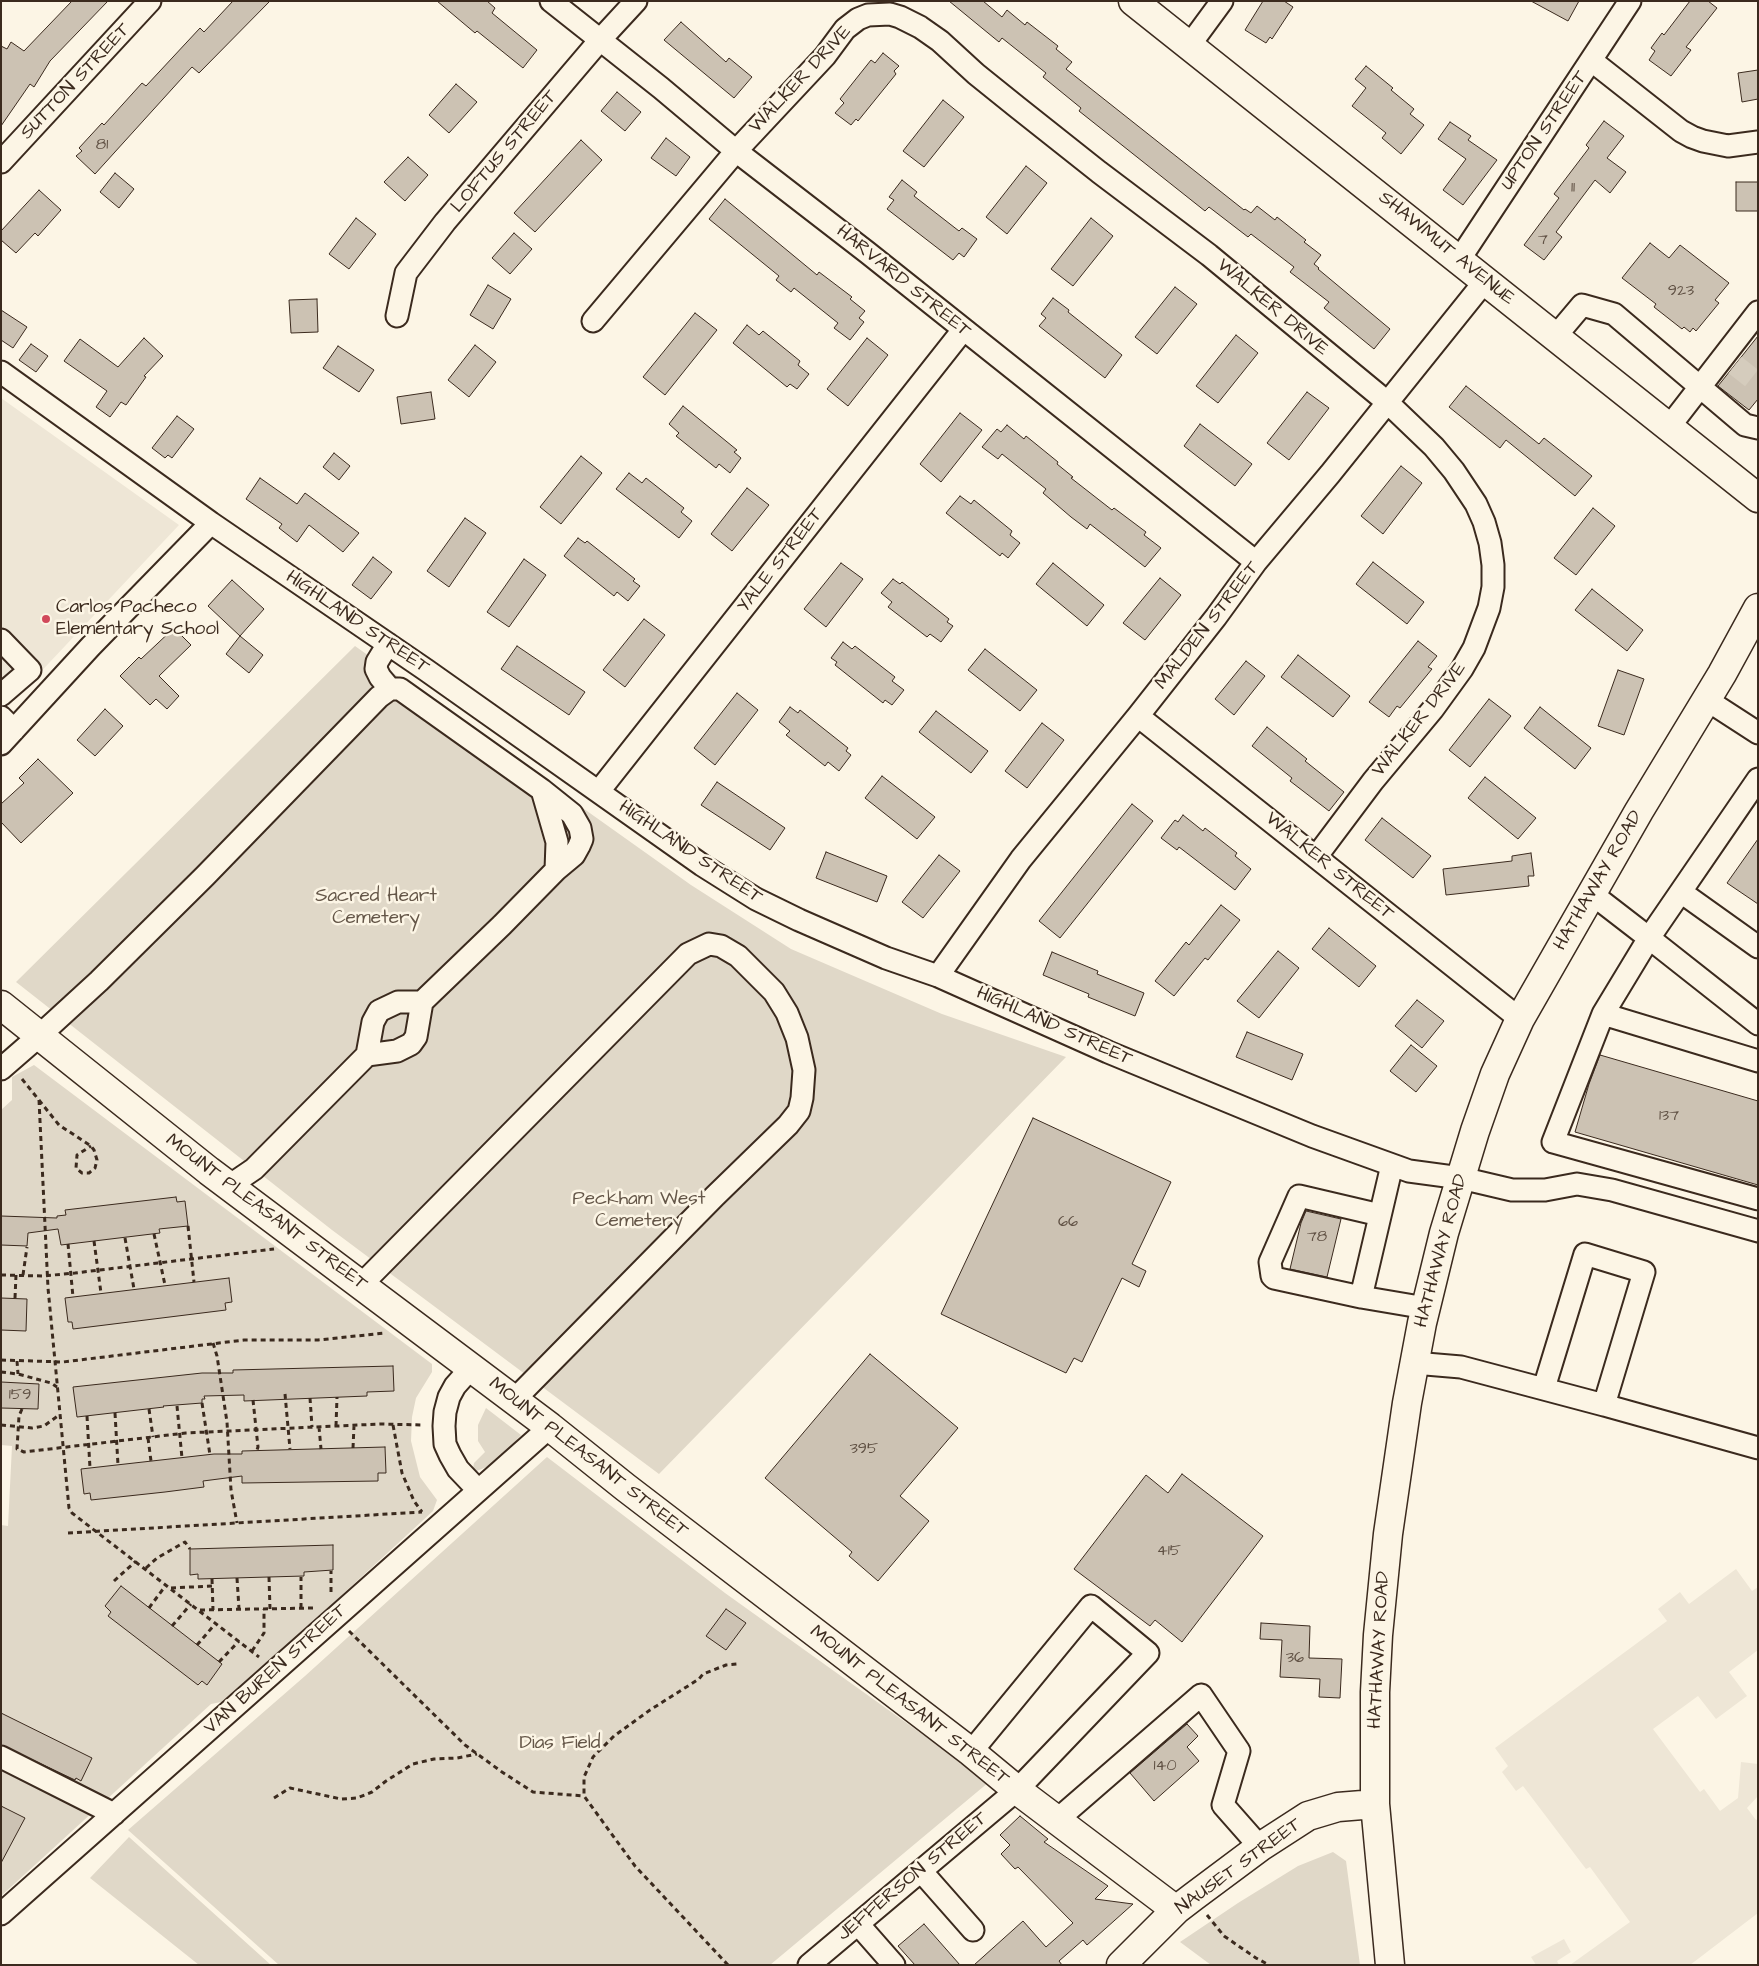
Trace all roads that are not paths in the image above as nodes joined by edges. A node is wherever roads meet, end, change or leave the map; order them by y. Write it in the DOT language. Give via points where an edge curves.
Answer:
graph roads {
  1 [pos="150,1"];
  2 [pos="551,1"];
  3 [pos="636,1"];
  4 [pos="1133,1"];
  5 [pos="1222,1"];
  6 [pos="1630,1"];
  7 [pos="600,40"];
  8 [pos="1189,46"];
  9 [pos="1592,61"];
  10 [pos="1758,142"];
  11 [pos="736,151"];
  12 [pos="1,162"];
  13 [pos="1459,260"];
  14 [pos="1485,280"];
  15 [pos="397,316"];
  16 [pos="593,321"];
  17 [pos="1755,322"];
  18 [pos="962,330"];
  19 [pos="1555,337"];
  20 [pos="1,372"];
  21 [pos="1701,387"];
  22 [pos="1387,402"];
  23 [pos="1669,428"];
  24 [pos="1758,428"];
  25 [pos="1758,498"];
  26 [pos="211,523"];
  27 [pos="1256,562"];
  28 [pos="1758,608"];
  29 [pos="1,640"];
  30 [pos="388,644"];
  31 [pos="390,689"];
  32 [pos="1,695"];
  33 [pos="1707,700"];
  34 [pos="1138,716"];
  35 [pos="6,730"];
  36 [pos="1758,734"];
  37 [pos="1758,779"];
  38 [pos="598,791"];
  39 [pos="1316,857"];
  40 [pos="1681,892"];
  41 [pos="1592,894"];
  42 [pos="1649,938"];
  43 [pos="1758,946"];
  44 [pos="938,976"];
  45 [pos="422,1002"];
  46 [pos="1,1005"];
  47 [pos="1603,1014"];
  48 [pos="1520,1019"];
  49 [pos="1758,1023"];
  50 [pos="40,1036"];
  51 [pos="367,1055"];
  52 [pos="1758,1061"];
  53 [pos="4,1067"];
  54 [pos="1392,1165"];
  55 [pos="1461,1178"];
  56 [pos="229,1186"];
  57 [pos="1758,1199"];
  58 [pos="1380,1215"];
  59 [pos="1758,1231"];
  60 [pos="360,1285"];
  61 [pos="1361,1297"];
  62 [pos="1426,1308"];
  63 [pos="1414,1363"];
  64 [pos="471,1368"];
  65 [pos="1544,1388"];
  66 [pos="514,1400"];
  67 [pos="1604,1405"];
  68 [pos="550,1427"];
  69 [pos="1758,1448"];
  70 [pos="478,1490"];
  71 [pos="971,1752"];
  72 [pos="1,1757"];
  73 [pos="1017,1790"];
  74 [pos="1375,1804"];
  75 [pos="114,1814"];
  76 [pos="1058,1820"];
  77 [pos="1260,1847"];
  78 [pos="921,1871"];
  79 [pos="1185,1903"];
  80 [pos="1,1914"];
  81 [pos="858,1924"];
  82 [pos="973,1930"];
  83 [pos="890,1963"];
  84 [pos="809,1965"];
  85 [pos="1121,1965"];
  86 [pos="1390,1965"];
  1 -- 12 [label="street, SUTTON STREET"];
  2 -- 7 [label="street, HARVARD STREET"];
  3 -- 7 [label="street, LOFTUS STREET"];
  4 -- 8 [label="main road, SHAWMUT AVENUE"];
  5 -- 8 [label="street"];
  6 -- 9 [label="street, UPTON STREET"];
  7 -- 11 [label="street, HARVARD STREET"];
  7 -- 15 [label="street, LOFTUS STREET" via="445,222 406,273"];
  8 -- 13 [label="main road, SHAWMUT AVENUE"];
  9 -- 10 [label="street" via="1692,137 1728,146"];
  9 -- 13 [label="street, UPTON STREET"];
  11 -- 16 [label="street, WALKER DRIVE"];
  11 -- 18 [label="street, HARVARD STREET"];
  11 -- 22 [label="street, WALKER DRIVE" via="825,56 845,29 868,16 890,14 900,17 940,41 1017,107 1209,255"];
  13 -- 14 [label="main road, SHAWMUT AVENUE"];
  14 -- 19 [label="main road, SHAWMUT AVENUE"];
  14 -- 22 [label="street, MALDEN STREET"];
  17 -- 21 [label="street" via="1730,360"];
  18 -- 27 [label="street, HARVARD STREET"];
  18 -- 38 [label="street, YALE STREET"];
  19 -- 21 [label="street" via="1582,305 1614,314"];
  19 -- 23 [label="main road, SHAWMUT AVENUE"];
  20 -- 26 [label="street, HIGHLAND STREET"];
  21 -- 23 [label="street"];
  21 -- 24 [label="street" via="1745,425"];
  22 -- 27 [label="street, MALDEN STREET"];
  22 -- 39 [label="street, WALKER DRIVE" via="1434,447 1476,504 1490,543 1492,587 1482,628 1462,669"];
  23 -- 25 [label="main road, SHAWMUT AVENUE"];
  26 -- 30 [label="street, HIGHLAND STREET"];
  26 -- 35 [label="street"];
  27 -- 34 [label="street, MALDEN STREET"];
  28 -- 33 [label="main road, HATHAWAY ROAD"];
  29 -- 32 [label="street" via="30,670"];
  30 -- 31 [label="street" via="376,669"];
  30 -- 38 [label="street, HIGHLAND STREET"];
  31 -- 45 [label="street" via="400,689 542,790 557,842 556,870"];
  31 -- 50 [label="street" via="205,876"];
  33 -- 36 [label="street"];
  33 -- 41 [label="main road, HATHAWAY ROAD"];
  34 -- 39 [label="street, WALKER STREET"];
  34 -- 44 [label="street, MALDEN STREET" via="1021,859"];
  37 -- 40 [label="street"];
  38 -- 44 [label="street, HIGHLAND STREET" via="702,866 756,899 842,940"];
  39 -- 48 [label="street, WALKER STREET"];
  40 -- 42 [label="street"];
  40 -- 43 [label="street"];
  41 -- 42 [label="street"];
  41 -- 48 [label="main road, HATHAWAY ROAD"];
  42 -- 47 [label="street"];
  42 -- 49 [label="street"];
  44 -- 54 [label="street, HIGHLAND STREET" via="1083,1042 1312,1136"];
  45 -- 51 [label="street" via="416,1037 411,1044 397,1051"];
  45 -- 51 [label="street" via="398,1002 379,1011 373,1022"];
  46 -- 50 [label="main road, MOUNT PLEASANT STREET"];
  47 -- 52 [label="street"];
  47 -- 57 [label="street" via="1553,1142"];
  48 -- 55 [label="main road, HATHAWAY ROAD" via="1496,1074"];
  50 -- 53 [label="street"];
  50 -- 56 [label="main road, MOUNT PLEASANT STREET"];
  51 -- 56 [label="street" via="254,1169"];
  54 -- 55 [label="street, HIGHLAND STREET" via="1408,1171"];
  54 -- 58 [label="street"];
  55 -- 59 [label="street, HIGHLAND STREET" via="1512,1190 1545,1190 1577,1184 1612,1190"];
  55 -- 62 [label="main road, HATHAWAY ROAD"];
  56 -- 60 [label="main road, MOUNT PLEASANT STREET"];
  58 -- 61 [label="street"];
  58 -- 61 [label="street" via="1299,1196 1270,1262 1274,1278"];
  60 -- 64 [label="main road, MOUNT PLEASANT STREET"];
  60 -- 66 [label="street" via="688,954 710,944 738,956 774,992 797,1038 804,1070 799,1111"];
  61 -- 62 [label="street"];
  62 -- 63 [label="main road, HATHAWAY ROAD"];
  63 -- 65 [label="street" via="1461,1367"];
  63 -- 74 [label="main road, HATHAWAY ROAD" via="1393,1489 1382,1589 1375,1692"];
  64 -- 66 [label="main road, MOUNT PLEASANT STREET"];
  64 -- 70 [label="street" via="449,1397 445,1412 445,1444 458,1469"];
  65 -- 67 [label="street"];
  65 -- 67 [label="street" via="1586,1254 1644,1272"];
  66 -- 68 [label="main road, MOUNT PLEASANT STREET"];
  67 -- 69 [label="street"];
  68 -- 70 [label="street, VAN BUREN STREET"];
  68 -- 71 [label="main road, MOUNT PLEASANT STREET"];
  70 -- 75 [label="street, VAN BUREN STREET" via="337,1611 276,1670"];
  71 -- 73 [label="main road, MOUNT PLEASANT STREET"];
  71 -- 73 [label="street, JEFFERSON STREET" via="1091,1606 1148,1653"];
  72 -- 75 [label="street"];
  73 -- 76 [label="main road, MOUNT PLEASANT STREET"];
  73 -- 78 [label="street, JEFFERSON STREET"];
  74 -- 77 [label="main road, NAUSET STREET" via="1338,1807 1308,1816"];
  74 -- 86 [label="main road, HATHAWAY ROAD"];
  75 -- 80 [label="street, VAN BUREN STREET"];
  76 -- 77 [label="street" via="1201,1695 1239,1751 1223,1805"];
  76 -- 79 [label="main road, MOUNT PLEASANT STREET"];
  77 -- 79 [label="main road, NAUSET STREET"];
  78 -- 81 [label="street, JEFFERSON STREET"];
  78 -- 82 [label="street"];
  79 -- 85 [label="main road, NAUSET STREET"];
  81 -- 83 [label="street"];
  81 -- 84 [label="street, JEFFERSON STREET"];
}
